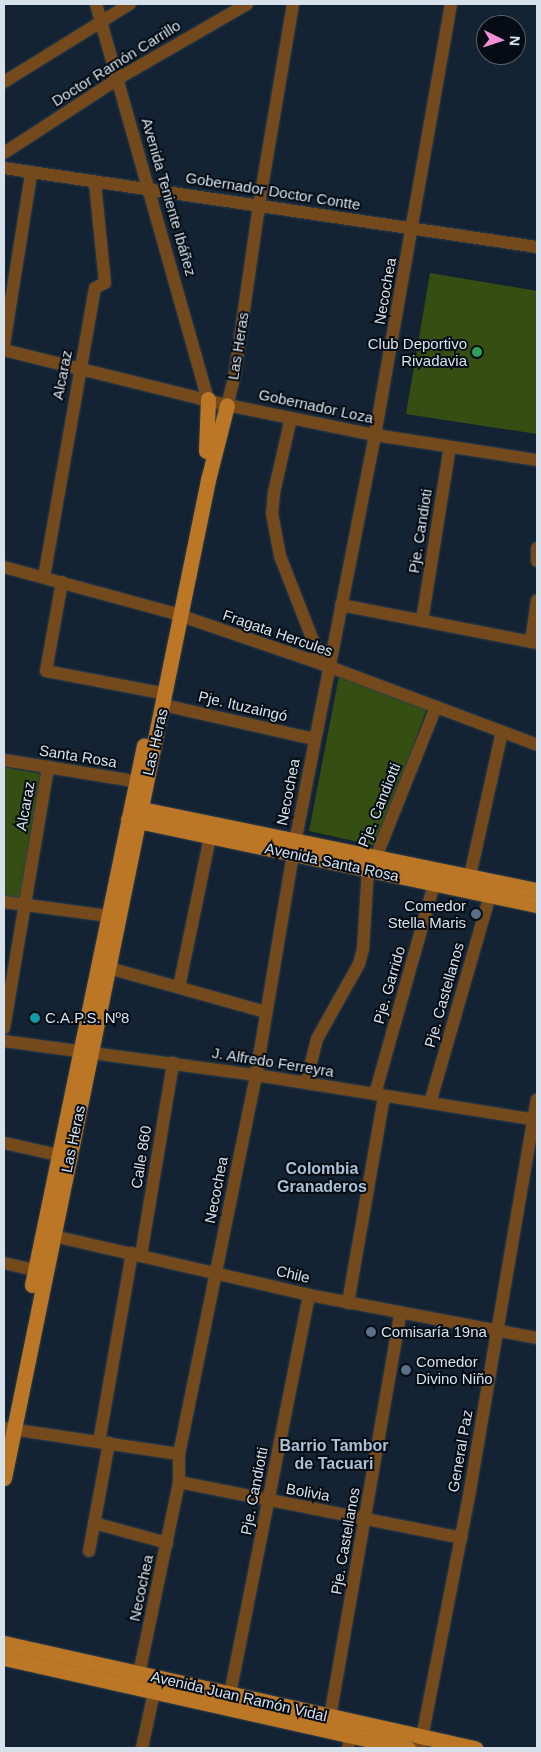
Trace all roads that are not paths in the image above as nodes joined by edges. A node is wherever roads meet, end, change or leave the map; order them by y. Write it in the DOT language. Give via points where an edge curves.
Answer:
graph roads {
  1 [pos="96,4"];
  2 [pos="130,4"];
  3 [pos="246,4"];
  4 [pos="293,4"];
  5 [pos="451,4"];
  6 [pos="101,22"];
  7 [pos="119,78"];
  8 [pos="4,82"];
  9 [pos="4,153"];
  10 [pos="4,168"];
  11 [pos="31,174"];
  12 [pos="94,183"];
  13 [pos="148,189"];
  14 [pos="259,204"];
  15 [pos="412,229"];
  16 [pos="537,247"];
  17 [pos="4,345"];
  18 [pos="4,350"];
  19 [pos="79,369"];
  20 [pos="208,399"];
  21 [pos="227,405"];
  22 [pos="291,418"];
  23 [pos="375,435"];
  24 [pos="450,447"];
  25 [pos="537,460"];
  26 [pos="537,548"];
  27 [pos="537,561"];
  28 [pos="4,567"];
  29 [pos="44,578"];
  30 [pos="62,582"];
  31 [pos="537,600"];
  32 [pos="341,605"];
  33 [pos="177,615"];
  34 [pos="422,620"];
  35 [pos="534,642"];
  36 [pos="326,666"];
  37 [pos="160,698"];
  38 [pos="436,707"];
  39 [pos="502,732"];
  40 [pos="314,739"];
  41 [pos="537,745"];
  42 [pos="4,760"];
  43 [pos="48,767"];
  44 [pos="140,782"];
  45 [pos="134,814"];
  46 [pos="212,830"];
  47 [pos="294,847"];
  48 [pos="372,864"];
  49 [pos="468,883"];
  50 [pos="434,884"];
  51 [pos="537,890"];
  52 [pos="490,895"];
  53 [pos="4,902"];
  54 [pos="537,905"];
  55 [pos="24,906"];
  56 [pos="114,917"];
  57 [pos="109,968"];
  58 [pos="179,986"];
  59 [pos="266,1012"];
  60 [pos="4,1028"];
  61 [pos="4,1041"];
  62 [pos="86,1051"];
  63 [pos="173,1064"];
  64 [pos="256,1075"];
  65 [pos="306,1083"];
  66 [pos="379,1095"];
  67 [pos="537,1100"];
  68 [pos="430,1103"];
  69 [pos="535,1119"];
  70 [pos="4,1143"];
  71 [pos="64,1156"];
  72 [pos="48,1235"];
  73 [pos="137,1254"];
  74 [pos="4,1264"];
  75 [pos="40,1272"];
  76 [pos="217,1273"];
  77 [pos="310,1295"];
  78 [pos="348,1303"];
  79 [pos="401,1312"];
  80 [pos="498,1330"];
  81 [pos="537,1338"];
  82 [pos="7,1428"];
  83 [pos="104,1442"];
  84 [pos="179,1454"];
  85 [pos="4,1478"];
  86 [pos="178,1482"];
  87 [pos="269,1502"];
  88 [pos="365,1519"];
  89 [pos="94,1524"];
  90 [pos="461,1538"];
  91 [pos="168,1543"];
  92 [pos="90,1551"];
  93 [pos="4,1643"];
  94 [pos="4,1658"];
  95 [pos="139,1674"];
  96 [pos="154,1692"];
  97 [pos="230,1694"];
  98 [pos="330,1717"];
  99 [pos="351,1736"];
  100 [pos="422,1742"];
  101 [pos="142,1748"];
  102 [pos="408,1748"];
  103 [pos="475,1748"];
  1 -- 6 [label="street, Avenida Teniente Ibáñez"];
  2 -- 6 [label="street"];
  3 -- 7 [label="street, Doctor Ramón Carrillo"];
  4 -- 14 [label="street, Las Heras"];
  5 -- 15 [label="street, Necochea"];
  6 -- 7 [label="street, Avenida Teniente Ibáñez"];
  6 -- 8 [label="street"];
  7 -- 9 [label="street, Doctor Ramón Carrillo"];
  7 -- 13 [label="street, Avenida Teniente Ibáñez"];
  10 -- 11 [label="street, Gobernador Doctor Contte"];
  11 -- 12 [label="street, Gobernador Doctor Contte"];
  11 -- 17 [label="street"];
  12 -- 13 [label="street, Gobernador Doctor Contte"];
  12 -- 19 [label="street, Alcaraz" via="104,283 95,288"];
  13 -- 14 [label="street, Gobernador Doctor Contte"];
  13 -- 20 [label="street, Avenida Teniente Ibáñez"];
  14 -- 15 [label="street, Gobernador Doctor Contte"];
  14 -- 21 [label="street, Las Heras" via="234,380"];
  15 -- 16 [label="street, Gobernador Doctor Contte"];
  15 -- 23 [label="street, Necochea"];
  18 -- 19 [label="street, Gobernador Loza"];
  19 -- 20 [label="street, Gobernador Loza"];
  19 -- 29 [label="street, Alcaraz"];
  20 -- 21 [label="street, Gobernador Loza"];
  20 -- 33 [label="main road, Las Heras" via="207,447"];
  21 -- 22 [label="street, Gobernador Loza"];
  21 -- 33 [label="main road, Las Heras"];
  22 -- 23 [label="street, Gobernador Loza"];
  22 -- 36 [label="street" via="272,513 280,556"];
  23 -- 24 [label="street, Gobernador Loza"];
  23 -- 32 [label="street, Necochea"];
  24 -- 25 [label="street, Gobernador Loza"];
  24 -- 34 [label="street, Pje. Candioti"];
  26 -- 27 [label="street"];
  28 -- 29 [label="street, Fragata Hercules"];
  29 -- 30 [label="street, Fragata Hercules"];
  30 -- 33 [label="street, Fragata Hercules"];
  30 -- 37 [label="street, Pje. Ituzaingó" via="46,670"];
  31 -- 35 [label="street"];
  32 -- 34 [label="street"];
  32 -- 36 [label="street, Necochea"];
  33 -- 36 [label="street, Fragata Hercules"];
  33 -- 37 [label="main road, Las Heras"];
  34 -- 35 [label="street"];
  36 -- 38 [label="street, Fragata Hercules"];
  36 -- 40 [label="street, Necochea"];
  37 -- 40 [label="street, Pje. Ituzaingó"];
  37 -- 44 [label="main road, Las Heras"];
  38 -- 39 [label="street, Fragata Hercules"];
  38 -- 48 [label="street, Pje. Candiotti"];
  39 -- 41 [label="street, Fragata Hercules"];
  39 -- 49 [label="street"];
  40 -- 47 [label="street, Necochea"];
  42 -- 43 [label="street, Santa Rosa"];
  43 -- 44 [label="street, Santa Rosa"];
  43 -- 55 [label="street, Alcaraz"];
  44 -- 45 [label="main road, Las Heras"];
  45 -- 46 [label="main road, Avenida Santa Rosa"];
  45 -- 56 [label="main road, Las Heras"];
  46 -- 47 [label="main road, Avenida Santa Rosa"];
  46 -- 58 [label="street"];
  47 -- 48 [label="main road, Avenida Santa Rosa"];
  47 -- 59 [label="street, Necochea"];
  48 -- 49 [label="main road, Avenida Santa Rosa"];
  48 -- 50 [label="main road, Avenida Santa Rosa"];
  48 -- 65 [label="street, Pje. Candiotti" via="361,957 317,1039"];
  49 -- 50 [label="main road, Avenida Santa Rosa"];
  49 -- 51 [label="main road, Avenida Santa Rosa"];
  49 -- 52 [label="main road, Avenida Santa Rosa"];
  50 -- 66 [label="street, Pje. Garrido"];
  52 -- 54 [label="main road, Avenida Santa Rosa"];
  52 -- 68 [label="street, Pje. Castellanos"];
  53 -- 55 [label="street"];
  55 -- 56 [label="street"];
  55 -- 60 [label="street, Alcaraz"];
  56 -- 57 [label="main road, Las Heras"];
  56 -- 62 [label="main road, Las Heras"];
  57 -- 58 [label="street"];
  57 -- 62 [label="main road, Las Heras"];
  58 -- 59 [label="street"];
  59 -- 64 [label="street, Necochea"];
  61 -- 62 [label="street, J. Alfredo Ferreyra"];
  62 -- 63 [label="street, J. Alfredo Ferreyra"];
  62 -- 71 [label="main road, Las Heras"];
  63 -- 64 [label="street, J. Alfredo Ferreyra"];
  63 -- 73 [label="street, Calle 860"];
  64 -- 65 [label="street, J. Alfredo Ferreyra"];
  64 -- 76 [label="street, Necochea"];
  65 -- 66 [label="street, J. Alfredo Ferreyra"];
  66 -- 68 [label="street, J. Alfredo Ferreyra"];
  66 -- 78 [label="street, Pje. Garrido"];
  67 -- 69 [label="street, General Paz"];
  68 -- 69 [label="street, J. Alfredo Ferreyra"];
  69 -- 80 [label="street, General Paz"];
  70 -- 71 [label="street"];
  71 -- 72 [label="main road, Las Heras"];
  72 -- 73 [label="street, Chile"];
  72 -- 75 [label="main road, Las Heras"];
  73 -- 76 [label="street, Chile"];
  73 -- 83 [label="street, Calle 860"];
  74 -- 75 [label="street"];
  75 -- 82 [label="main road, Las Heras"];
  76 -- 77 [label="street, Chile"];
  76 -- 84 [label="street, Necochea"];
  77 -- 78 [label="street, Chile"];
  77 -- 87 [label="street, Pje. Candiotti"];
  78 -- 79 [label="street, Chile"];
  79 -- 80 [label="street, Chile"];
  79 -- 88 [label="street, Pje. Castellanos"];
  80 -- 81 [label="street, Chile"];
  80 -- 90 [label="street, General Paz"];
  82 -- 83 [label="street"];
  82 -- 85 [label="main road, Las Heras"];
  83 -- 84 [label="street"];
  83 -- 89 [label="street, Calle 860"];
  84 -- 86 [label="street, Necochea"];
  86 -- 87 [label="street, Bolivia"];
  86 -- 91 [label="street, Necochea"];
  87 -- 88 [label="street, Bolivia"];
  87 -- 97 [label="street, Pje. Candiotti"];
  88 -- 90 [label="street, Bolivia"];
  88 -- 98 [label="street, Pje. Castellanos"];
  89 -- 91 [label="street"];
  89 -- 92 [label="street, Calle 860"];
  90 -- 100 [label="street, General Paz"];
  91 -- 95 [label="street, Necochea"];
  93 -- 95 [label="main road, Avenida Juan Ramón Vidal"];
  94 -- 96 [label="main road, Avenida Juan Ramón Vidal"];
  95 -- 97 [label="main road, Avenida Juan Ramón Vidal"];
  96 -- 99 [label="main road, Avenida Juan Ramón Vidal"];
  96 -- 101 [label="street"];
  97 -- 98 [label="main road, Avenida Juan Ramón Vidal"];
  98 -- 99 [label="main road, Avenida Juan Ramón Vidal"];
  99 -- 100 [label="main road, Avenida Juan Ramón Vidal"];
  99 -- 102 [label="main road, Avenida Juan Ramón Vidal"];
  100 -- 103 [label="main road, Avenida Juan Ramón Vidal"];
}
